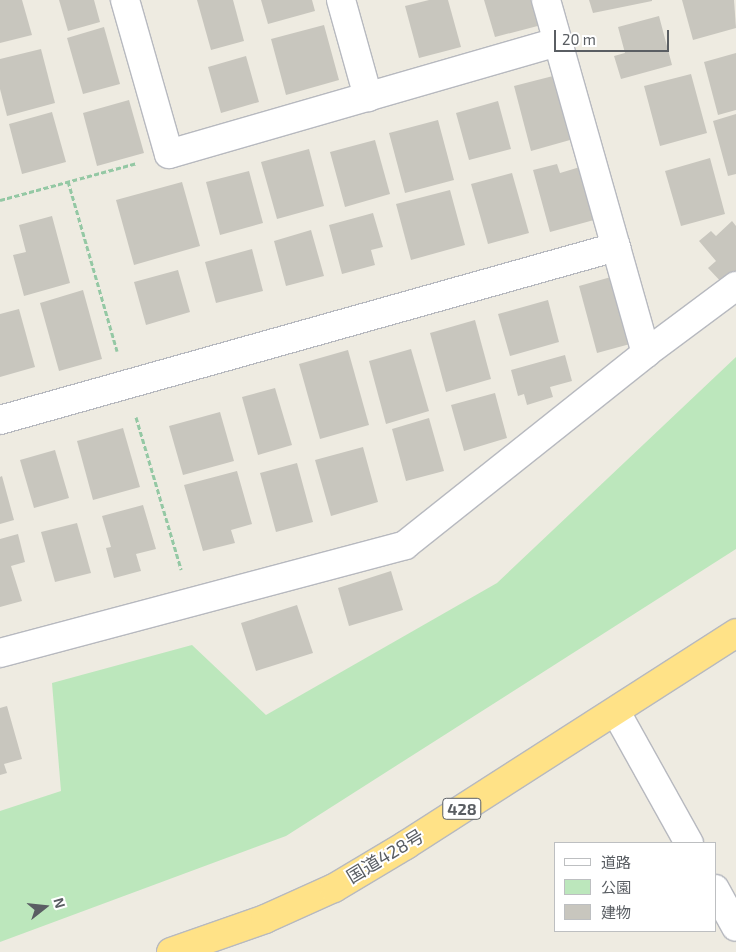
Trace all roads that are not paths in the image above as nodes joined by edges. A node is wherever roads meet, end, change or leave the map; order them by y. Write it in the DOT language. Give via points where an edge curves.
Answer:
graph roads {
  1 [pos="125,0"];
  2 [pos="341,0"];
  3 [pos="546,0"];
  4 [pos="557,42"];
  5 [pos="368,97"];
  6 [pos="616,248"];
  7 [pos="736,286"];
  8 [pos="646,353"];
  9 [pos="0,420"];
  10 [pos="736,633"];
  11 [pos="0,653"];
  12 [pos="616,712"];
  13 [pos="688,842"];
  14 [pos="716,891"];
  15 [pos="736,927"];
  16 [pos="171,952"];
  1 -- 5 [label="street" via="169,154"];
  2 -- 5 [label="street"];
  3 -- 4 [label="street"];
  4 -- 5 [label="street"];
  4 -- 6 [label="street"];
  6 -- 8 [label="street"];
  6 -- 9 [label="street"];
  7 -- 8 [label="street"];
  8 -- 11 [label="street" via="405,545"];
  10 -- 12 [label="highway, 国道428号 / 428"];
  12 -- 13 [label="street"];
  12 -- 16 [label="highway, 国道428号 / 428" via="334,888 265,919"];
  14 -- 15 [label="street"];
}
